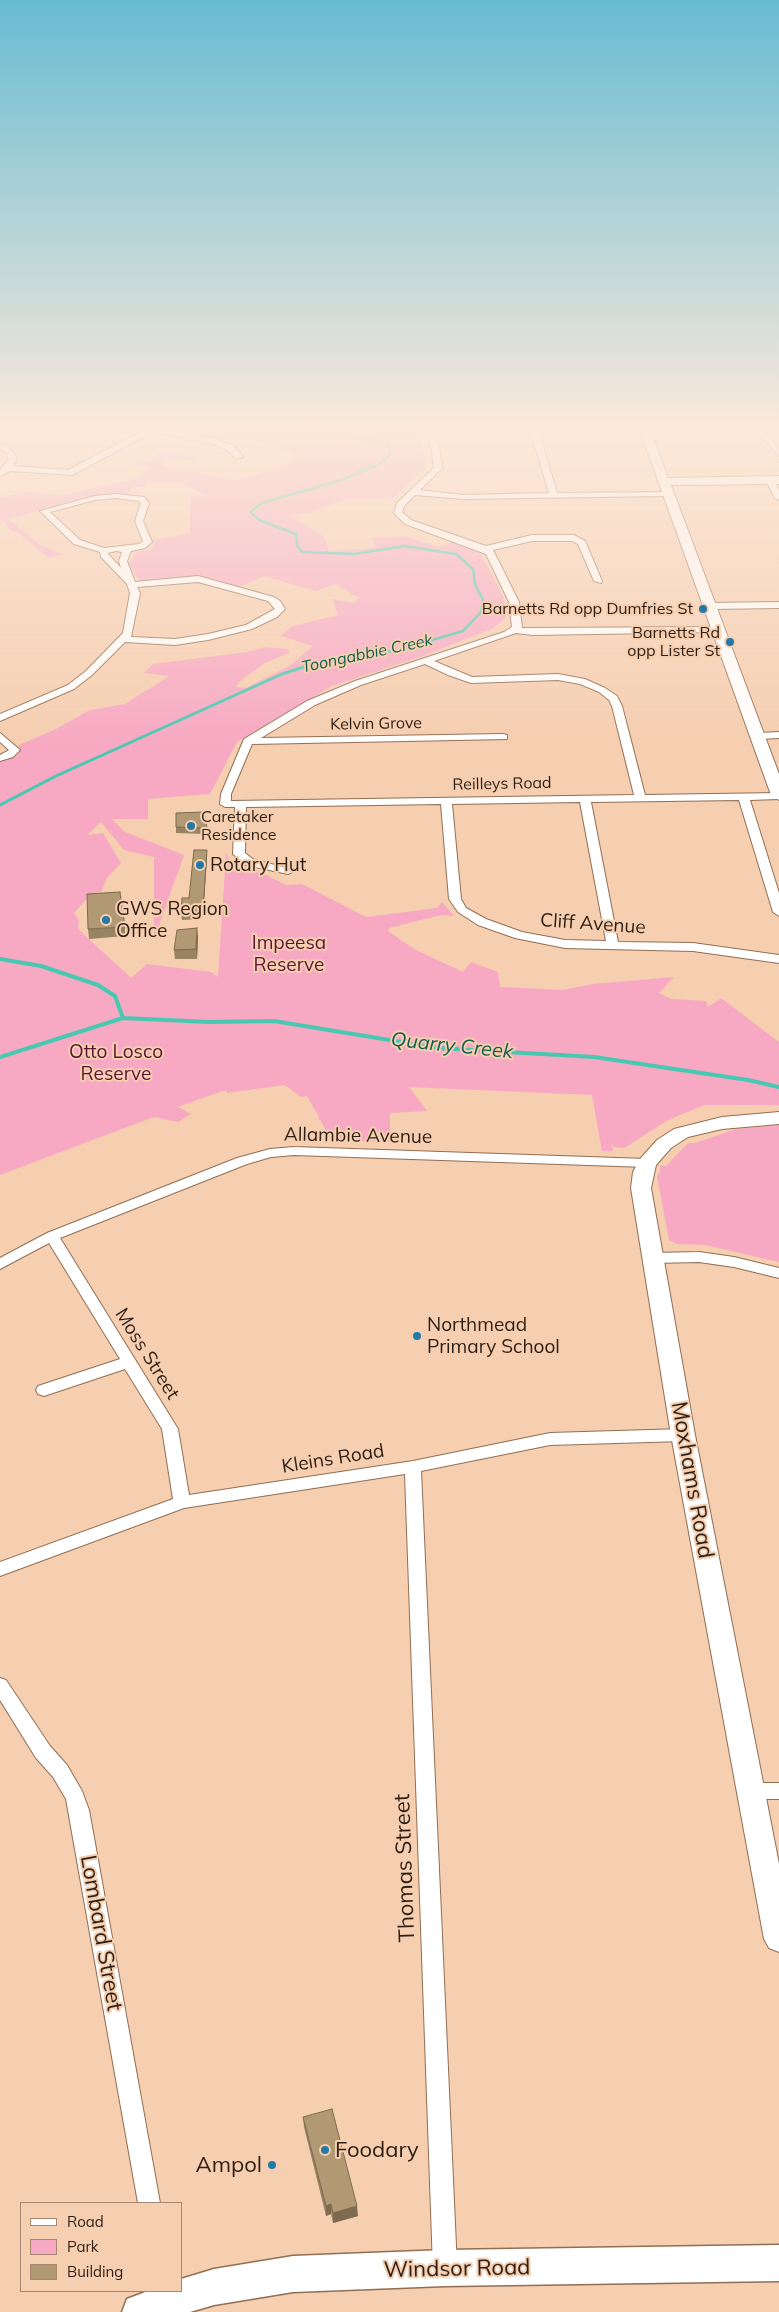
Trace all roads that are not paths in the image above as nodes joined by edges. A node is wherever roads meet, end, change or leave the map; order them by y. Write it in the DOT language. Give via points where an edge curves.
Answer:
graph roads {
  1 [pos="67,533"];
  2 [pos="144,533"];
  3 [pos="441,533"];
  4 [pos="683,533"];
  5 [pos="486,549"];
  6 [pos="125,550"];
  7 [pos="104,551"];
  8 [pos="598,581"];
  9 [pos="131,583"];
  10 [pos="779,605"];
  11 [pos="710,606"];
  12 [pos="719,629"];
  13 [pos="515,630"];
  14 [pos="126,639"];
  15 [pos="427,662"];
  16 [pos="0,718"];
  17 [pos="0,736"];
  18 [pos="758,736"];
  19 [pos="779,736"];
  20 [pos="503,737"];
  21 [pos="248,741"];
  22 [pos="0,758"];
  23 [pos="743,796"];
  24 [pos="779,796"];
  25 [pos="640,798"];
  26 [pos="586,799"];
  27 [pos="446,801"];
  28 [pos="242,804"];
  29 [pos="288,871"];
  30 [pos="779,912"];
  31 [pos="613,946"];
  32 [pos="779,959"];
  33 [pos="779,1118"];
  34 [pos="647,1164"];
  35 [pos="52,1236"];
  36 [pos="653,1258"];
  37 [pos="0,1264"];
  38 [pos="779,1273"];
  39 [pos="128,1362"];
  40 [pos="44,1390"];
  41 [pos="683,1435"];
  42 [pos="413,1467"];
  43 [pos="182,1502"];
  44 [pos="0,1569"];
  45 [pos="0,1685"];
  46 [pos="750,1791"];
  47 [pos="779,1791"];
  48 [pos="779,1939"];
  49 [pos="149,2202"];
  50 [pos="779,2263"];
  51 [pos="444,2268"];
  52 [pos="157,2301"];
  1 -- 7 [label="street" via="77,542"];
  2 -- 6 [label="street" via="148,542"];
  3 -- 5 [label="street"];
  4 -- 11 [label="street"];
  5 -- 8 [label="street" via="532,538 578,538"];
  5 -- 13 [label="street" via="494,558 513,598 518,624"];
  6 -- 7 [label="street"];
  6 -- 9 [label="street" via="127,554 123,561"];
  7 -- 9 [label="street" via="104,555"];
  9 -- 14 [label="street" via="135,593 134,605"];
  9 -- 14 [label="street" via="198,579 271,599 280,609 249,627 208,637 175,642"];
  10 -- 11 [label="street"];
  11 -- 12 [label="street"];
  12 -- 13 [label="street"];
  12 -- 18 [label="street"];
  13 -- 15 [label="street"];
  14 -- 16 [label="street" via="71,687"];
  15 -- 21 [label="street" via="358,683 311,703"];
  15 -- 25 [label="street" via="471,680 558,677 582,681 602,690 613,698 617,706"];
  17 -- 22 [label="street" via="14,750"];
  18 -- 19 [label="street"];
  18 -- 24 [label="street"];
  20 -- 21 [label="street, Kelvin Grove"];
  21 -- 28 [label="street, Reilleys Road" via="225,804"];
  23 -- 24 [label="street, Reilleys Road"];
  23 -- 25 [label="street, Reilleys Road"];
  23 -- 30 [label="street"];
  25 -- 26 [label="street, Reilleys Road"];
  26 -- 27 [label="street, Reilleys Road"];
  26 -- 31 [label="street"];
  27 -- 28 [label="street, Reilleys Road"];
  27 -- 31 [label="street, Cliff Avenue" via="454,893 462,910 482,922 530,938 565,944"];
  28 -- 29 [label="street" via="239,854 250,863"];
  31 -- 32 [label="street, Cliff Avenue" via="699,948"];
  33 -- 34 [label="street, Moxhams Road" via="722,1123 681,1134 664,1144"];
  34 -- 35 [label="street, Allambie Avenue" via="368,1153 270,1153"];
  34 -- 36 [label="street, Moxhams Road" via="641,1188"];
  35 -- 37 [label="street, Allambie Avenue"];
  35 -- 39 [label="street, Moss Street"];
  36 -- 38 [label="street" via="699,1257"];
  36 -- 41 [label="street, Moxhams Road"];
  39 -- 40 [label="street"];
  39 -- 43 [label="street, Moss Street" via="170,1429"];
  41 -- 42 [label="street, Kleins Road" via="550,1439"];
  41 -- 46 [label="street, Moxhams Road"];
  42 -- 43 [label="street, Kleins Road"];
  42 -- 51 [label="street, Thomas Street"];
  43 -- 44 [label="street, Kleins Road"];
  45 -- 49 [label="street, Lombard Street" via="60,1771 79,1810"];
  46 -- 47 [label="street"];
  46 -- 48 [label="street, Moxhams Road"];
  50 -- 51 [label="main road, Windsor Road"];
  51 -- 52 [label="main road, Windsor Road" via="293,2274 214,2287"];
}
